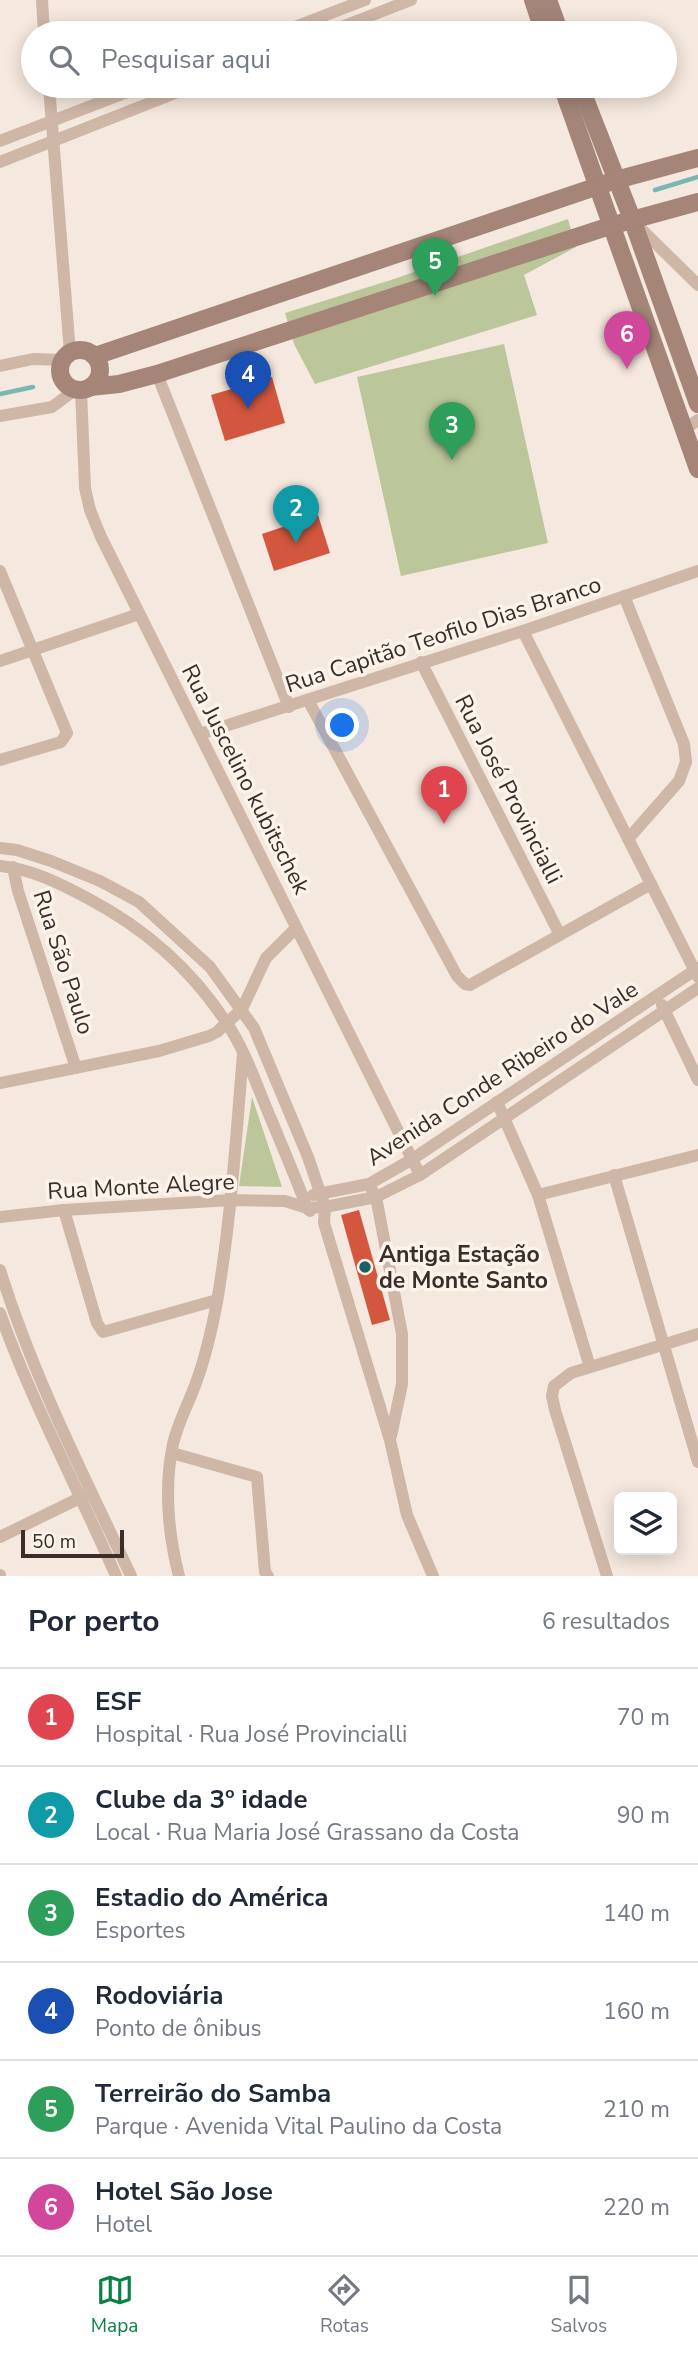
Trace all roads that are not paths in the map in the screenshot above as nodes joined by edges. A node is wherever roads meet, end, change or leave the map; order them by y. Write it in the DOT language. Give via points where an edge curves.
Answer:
graph roads {
  1 [pos="42,0"];
  2 [pos="365,0"];
  3 [pos="411,0"];
  4 [pos="533,0"];
  5 [pos="548,0"];
  6 [pos="348,6"];
  7 [pos="43,21"];
  8 [pos="310,21"];
  9 [pos="355,21"];
  10 [pos="358,21"];
  11 [pos="540,21"];
  12 [pos="556,21"];
  13 [pos="50,98"];
  14 [pos="111,98"];
  15 [pos="126,98"];
  16 [pos="157,98"];
  17 [pos="566,98"];
  18 [pos="585,98"];
  19 [pos="131,110"];
  20 [pos="52,121"];
  21 [pos="0,141"];
  22 [pos="54,141"];
  23 [pos="698,158"];
  24 [pos="0,162"];
  25 [pos="616,180"];
  26 [pos="597,187"];
  27 [pos="698,202"];
  28 [pos="632,219"];
  29 [pos="610,226"];
  30 [pos="698,285"];
  31 [pos="670,328"];
  32 [pos="650,336"];
  33 [pos="67,356"];
  34 [pos="95,356"];
  35 [pos="0,366"];
  36 [pos="157,374"];
  37 [pos="82,389"];
  38 [pos="698,404"];
  39 [pos="0,416"];
  40 [pos="691,425"];
  41 [pos="698,469"];
  42 [pos="0,571"];
  43 [pos="698,571"];
  44 [pos="624,596"];
  45 [pos="139,614"];
  46 [pos="523,631"];
  47 [pos="33,650"];
  48 [pos="0,661"];
  49 [pos="421,662"];
  50 [pos="308,700"];
  51 [pos="289,707"];
  52 [pos="200,734"];
  53 [pos="0,760"];
  54 [pos="628,839"];
  55 [pos="0,848"];
  56 [pos="7,867"];
  57 [pos="651,884"];
  58 [pos="296,928"];
  59 [pos="560,935"];
  60 [pos="697,972"];
  61 [pos="698,988"];
  62 [pos="656,997"];
  63 [pos="242,1009"];
  64 [pos="665,1010"];
  65 [pos="227,1023"];
  66 [pos="243,1054"];
  67 [pos="76,1068"];
  68 [pos="698,1080"];
  69 [pos="0,1083"];
  70 [pos="496,1102"];
  71 [pos="506,1119"];
  72 [pos="698,1155"];
  73 [pos="411,1160"];
  74 [pos="420,1175"];
  75 [pos="614,1175"];
  76 [pos="369,1184"];
  77 [pos="302,1195"];
  78 [pos="538,1195"];
  79 [pos="376,1197"];
  80 [pos="231,1200"];
  81 [pos="285,1201"];
  82 [pos="323,1201"];
  83 [pos="307,1208"];
  84 [pos="64,1210"];
  85 [pos="0,1217"];
  86 [pos="324,1223"];
  87 [pos="0,1270"];
  88 [pos="217,1300"];
  89 [pos="0,1313"];
  90 [pos="698,1334"];
  91 [pos="663,1345"];
  92 [pos="590,1367"];
  93 [pos="49,1398"];
  94 [pos="36,1404"];
  95 [pos="390,1440"];
  96 [pos="172,1453"];
  97 [pos="698,1462"];
  98 [pos="87,1494"];
  99 [pos="0,1537"];
  100 [pos="116,1576"];
  101 [pos="131,1576"];
  102 [pos="179,1576"];
  103 [pos="268,1576"];
  104 [pos="433,1576"];
  105 [pos="607,1576"];
  1 -- 7 [label="street"];
  2 -- 6 [label="street"];
  3 -- 10 [label="street"];
  4 -- 11 [label="street"];
  5 -- 12 [label="street"];
  6 -- 8 [label="street"];
  6 -- 9 [label="street"];
  13 -- 20 [label="street"];
  14 -- 20 [label="street"];
  15 -- 19 [label="street"];
  16 -- 19 [label="street"];
  17 -- 26 [label="street"];
  18 -- 25 [label="street"];
  19 -- 22 [label="street"];
  20 -- 21 [label="street"];
  20 -- 22 [label="street"];
  22 -- 24 [label="street"];
  22 -- 33 [label="street"];
  23 -- 25 [label="street"];
  25 -- 26 [label="street"];
  25 -- 28 [label="street"];
  26 -- 29 [label="street"];
  26 -- 34 [label="street"];
  27 -- 28 [label="street"];
  28 -- 29 [label="street"];
  28 -- 30 [label="street"];
  28 -- 31 [label="street"];
  29 -- 32 [label="street"];
  29 -- 36 [label="street"];
  31 -- 32 [label="street"];
  31 -- 38 [label="street"];
  32 -- 40 [label="street"];
  33 -- 34 [label="street" via="83,350"];
  33 -- 35 [label="street"];
  33 -- 37 [label="street" via="61,366 62,378"];
  34 -- 37 [label="street" via="100,374"];
  36 -- 37 [label="street"];
  36 -- 51 [label="street"];
  37 -- 39 [label="street" via="52,407"];
  37 -- 45 [label="street, Rua Juscelino kubitschek" via="85,488 90,510"];
  40 -- 41 [label="street"];
  42 -- 47 [label="street"];
  43 -- 44 [label="street, Rua Capitão Teofilo Dias Branco"];
  44 -- 46 [label="street, Rua Capitão Teofilo Dias Branco"];
  44 -- 54 [label="street" via="684,744 686,762 679,781"];
  45 -- 47 [label="street"];
  45 -- 52 [label="street, Rua Juscelino kubitschek"];
  46 -- 49 [label="street, Rua Capitão Teofilo Dias Branco"];
  46 -- 54 [label="street"];
  47 -- 48 [label="street"];
  47 -- 53 [label="street" via="66,733 61,741"];
  49 -- 50 [label="street, Rua Capitão Teofilo Dias Branco"];
  49 -- 59 [label="street, Rua José Provincialli"];
  50 -- 51 [label="street, Rua Capitão Teofilo Dias Branco"];
  50 -- 59 [label="street" via="465,984"];
  51 -- 52 [label="street, Rua Capitão Teofilo Dias Branco"];
  52 -- 58 [label="street, Rua Juscelino kubitschek"];
  54 -- 57 [label="street"];
  55 -- 63 [label="street" via="51,861 139,902 210,967"];
  56 -- 65 [label="street" via="56,881 148,935 191,974"];
  56 -- 67 [label="street, Rua São Paulo"];
  57 -- 59 [label="street"];
  57 -- 60 [label="street"];
  58 -- 63 [label="street" via="260,967"];
  58 -- 73 [label="street, Rua Juscelino kubitschek"];
  60 -- 62 [label="street, Avenida Conde Ribeiro do Vale"];
  61 -- 64 [label="street, Avenida Conde Ribeiro do Vale"];
  62 -- 64 [label="street"];
  62 -- 70 [label="street, Avenida Conde Ribeiro do Vale"];
  63 -- 65 [label="street"];
  63 -- 82 [label="street" via="263,1048"];
  64 -- 68 [label="street"];
  64 -- 71 [label="street, Avenida Conde Ribeiro do Vale"];
  65 -- 66 [label="street"];
  65 -- 67 [label="street" via="190,1043"];
  66 -- 77 [label="street"];
  66 -- 80 [label="street"];
  67 -- 69 [label="street"];
  70 -- 71 [label="street"];
  70 -- 73 [label="street, Avenida Conde Ribeiro do Vale"];
  71 -- 74 [label="street, Avenida Conde Ribeiro do Vale"];
  71 -- 78 [label="street"];
  72 -- 75 [label="street"];
  73 -- 74 [label="street, Rua Juscelino kubitschek"];
  73 -- 76 [label="street, Avenida Conde Ribeiro do Vale"];
  74 -- 79 [label="street, Avenida Conde Ribeiro do Vale"];
  75 -- 78 [label="street"];
  75 -- 91 [label="street"];
  76 -- 79 [label="street"];
  76 -- 82 [label="street, Avenida Conde Ribeiro do Vale"];
  77 -- 81 [label="street, Rua Monte Alegre"];
  77 -- 82 [label="street, Rua Monte Alegre"];
  77 -- 83 [label="street"];
  78 -- 92 [label="street"];
  79 -- 82 [label="street, Avenida Conde Ribeiro do Vale"];
  79 -- 95 [label="street" via="402,1334 402,1384"];
  80 -- 81 [label="street, Rua Monte Alegre"];
  80 -- 84 [label="street, Rua Monte Alegre"];
  80 -- 88 [label="street"];
  81 -- 83 [label="street, Rua Monte Alegre"];
  82 -- 83 [label="street, Rua Monte Alegre"];
  82 -- 86 [label="street"];
  83 -- 86 [label="street"];
  84 -- 85 [label="street, Rua Monte Alegre"];
  84 -- 88 [label="street" via="103,1332"];
  86 -- 95 [label="street"];
  87 -- 93 [label="street"];
  88 -- 96 [label="street" via="198,1378"];
  89 -- 94 [label="street"];
  90 -- 91 [label="street"];
  91 -- 92 [label="street"];
  91 -- 97 [label="street"];
  92 -- 105 [label="street" via="571,1373 554,1386 552,1396"];
  93 -- 94 [label="street"];
  93 -- 98 [label="street"];
  94 -- 98 [label="street"];
  95 -- 104 [label="street" via="407,1515"];
  96 -- 102 [label="street" via="168,1489"];
  96 -- 103 [label="street" via="257,1477"];
  98 -- 99 [label="street"];
  98 -- 100 [label="street"];
  98 -- 101 [label="street"];
}
